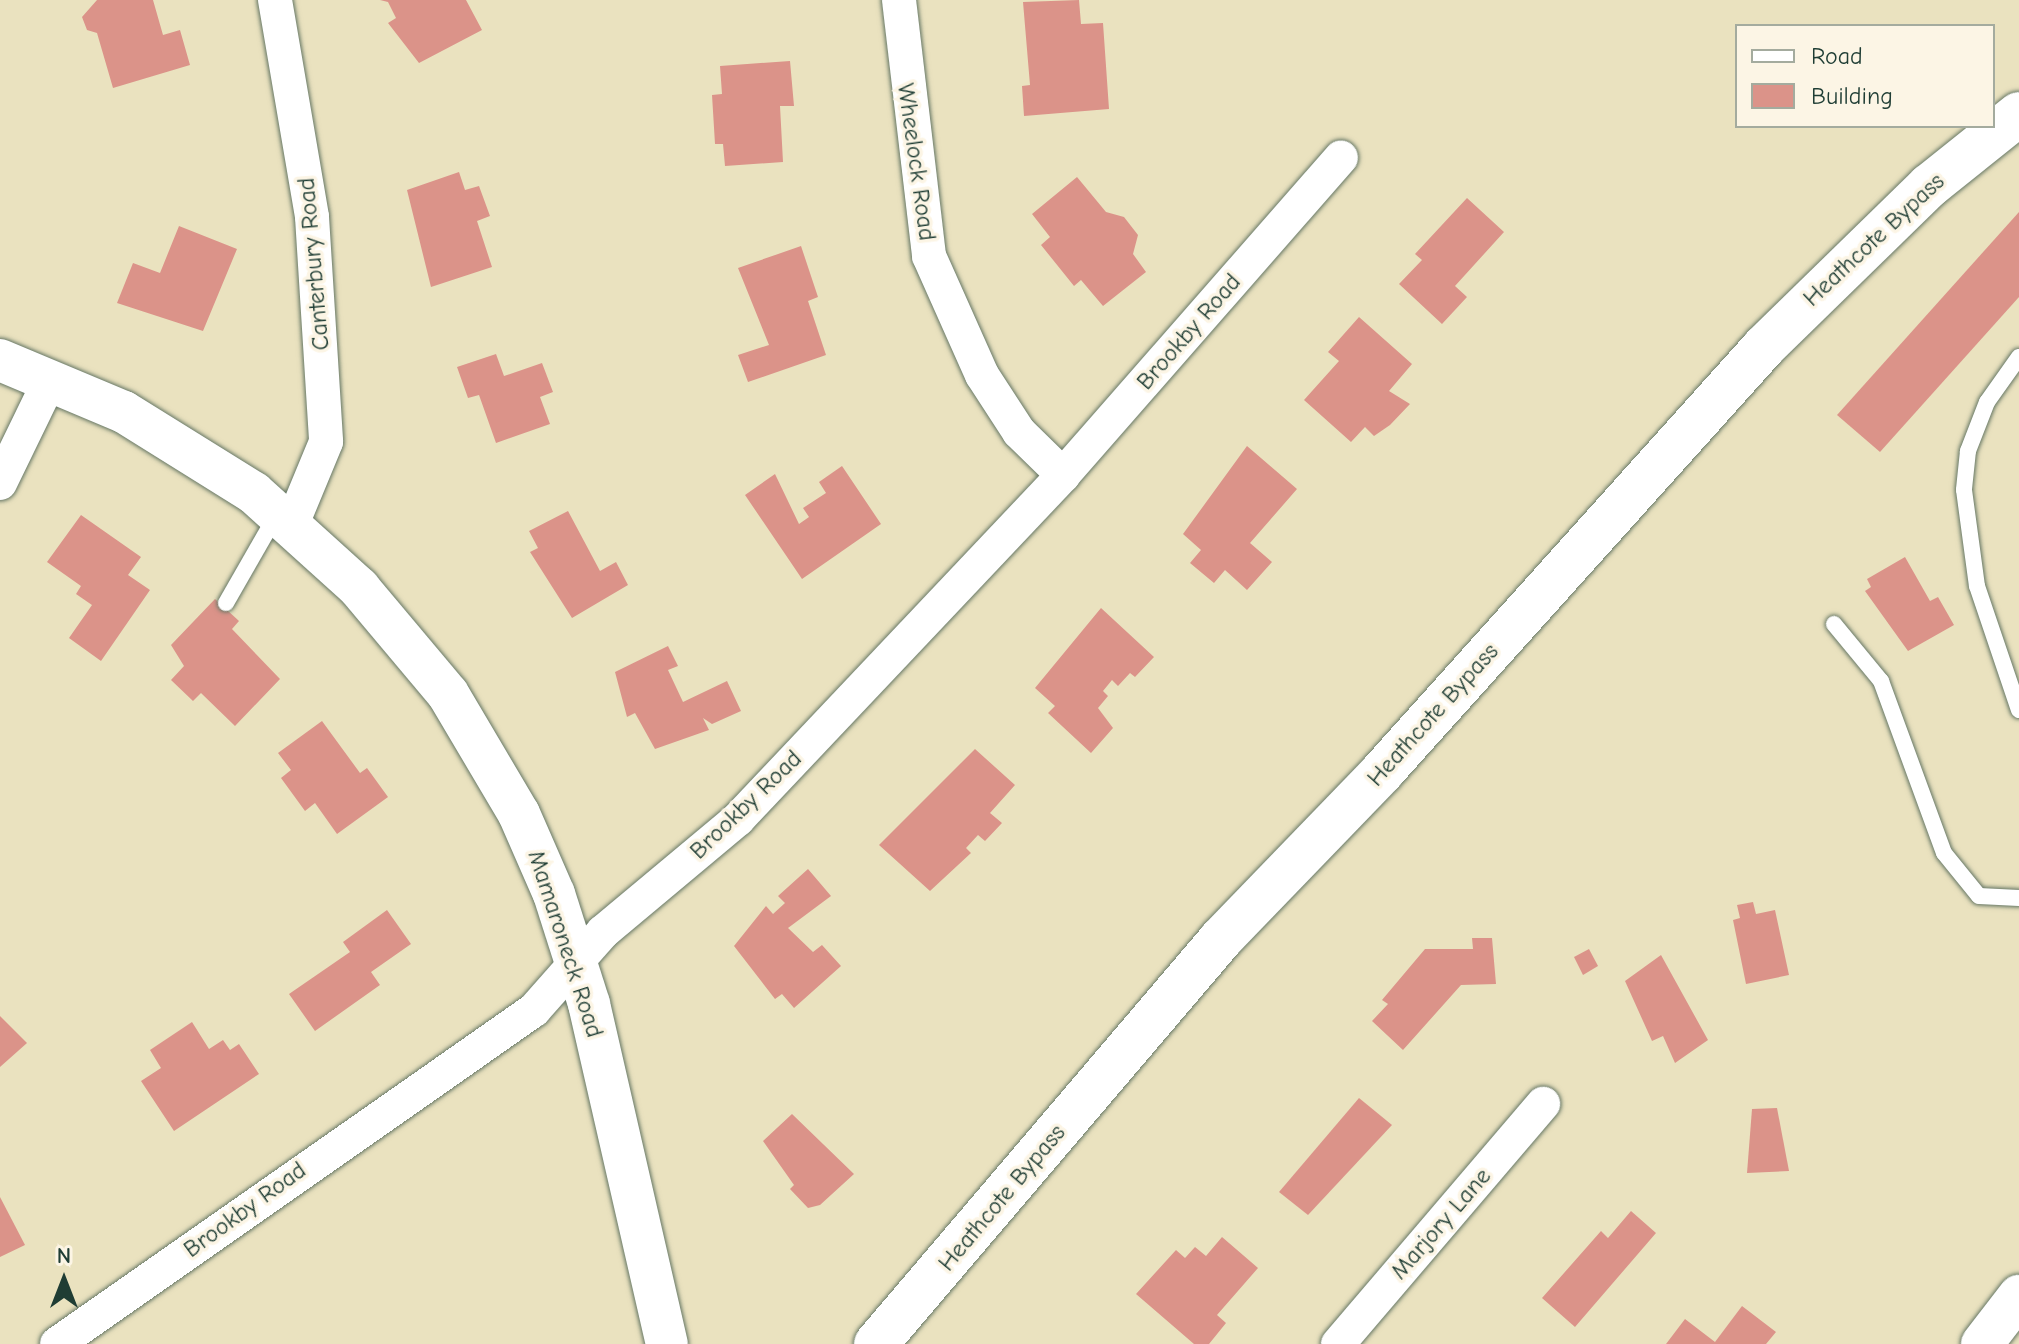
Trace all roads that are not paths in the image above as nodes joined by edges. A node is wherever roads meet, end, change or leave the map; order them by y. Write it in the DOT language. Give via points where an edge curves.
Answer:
graph roads {
  1 [pos="275,0"];
  2 [pos="899,0"];
  3 [pos="2019,114"];
  4 [pos="1341,158"];
  5 [pos="2019,357"];
  6 [pos="0,360"];
  7 [pos="51,378"];
  8 [pos="1063,475"];
  9 [pos="0,483"];
  10 [pos="284,518"];
  11 [pos="226,603"];
  12 [pos="1834,624"];
  13 [pos="2019,710"];
  14 [pos="2019,898"];
  15 [pos="576,963"];
  16 [pos="1543,1104"];
  17 [pos="2019,1296"];
  18 [pos="57,1344"];
  19 [pos="667,1344"];
  20 [pos="876,1344"];
  21 [pos="1338,1344"];
  22 [pos="1982,1344"];
  1 -- 10 [label="street, Canterbury Road" via="312,217 326,442"];
  2 -- 8 [label="street, Wheelock Road" via="929,256 982,375 1019,432"];
  3 -- 20 [label="main road, Heathcote Bypass" via="1918,196 1764,347 1382,772 1221,939"];
  4 -- 8 [label="street, Brookby Road"];
  5 -- 13 [label="lane" via="1987,402 1968,451 1964,490 1977,586"];
  6 -- 7 [label="street, Mamaroneck Road"];
  7 -- 9 [label="street"];
  7 -- 10 [label="street, Mamaroneck Road" via="188,447"];
  8 -- 15 [label="street, Brookby Road" via="738,819"];
  10 -- 11 [label="lane"];
  10 -- 15 [label="street, Mamaroneck Road" via="359,588 448,694 519,814"];
  12 -- 14 [label="lane" via="1881,681 1944,853 1979,896"];
  15 -- 18 [label="street, Brookby Road" via="534,1010"];
  15 -- 19 [label="street, Mamaroneck Road"];
  16 -- 21 [label="street, Marjory Lane"];
  17 -- 22 [label="street"];
}
